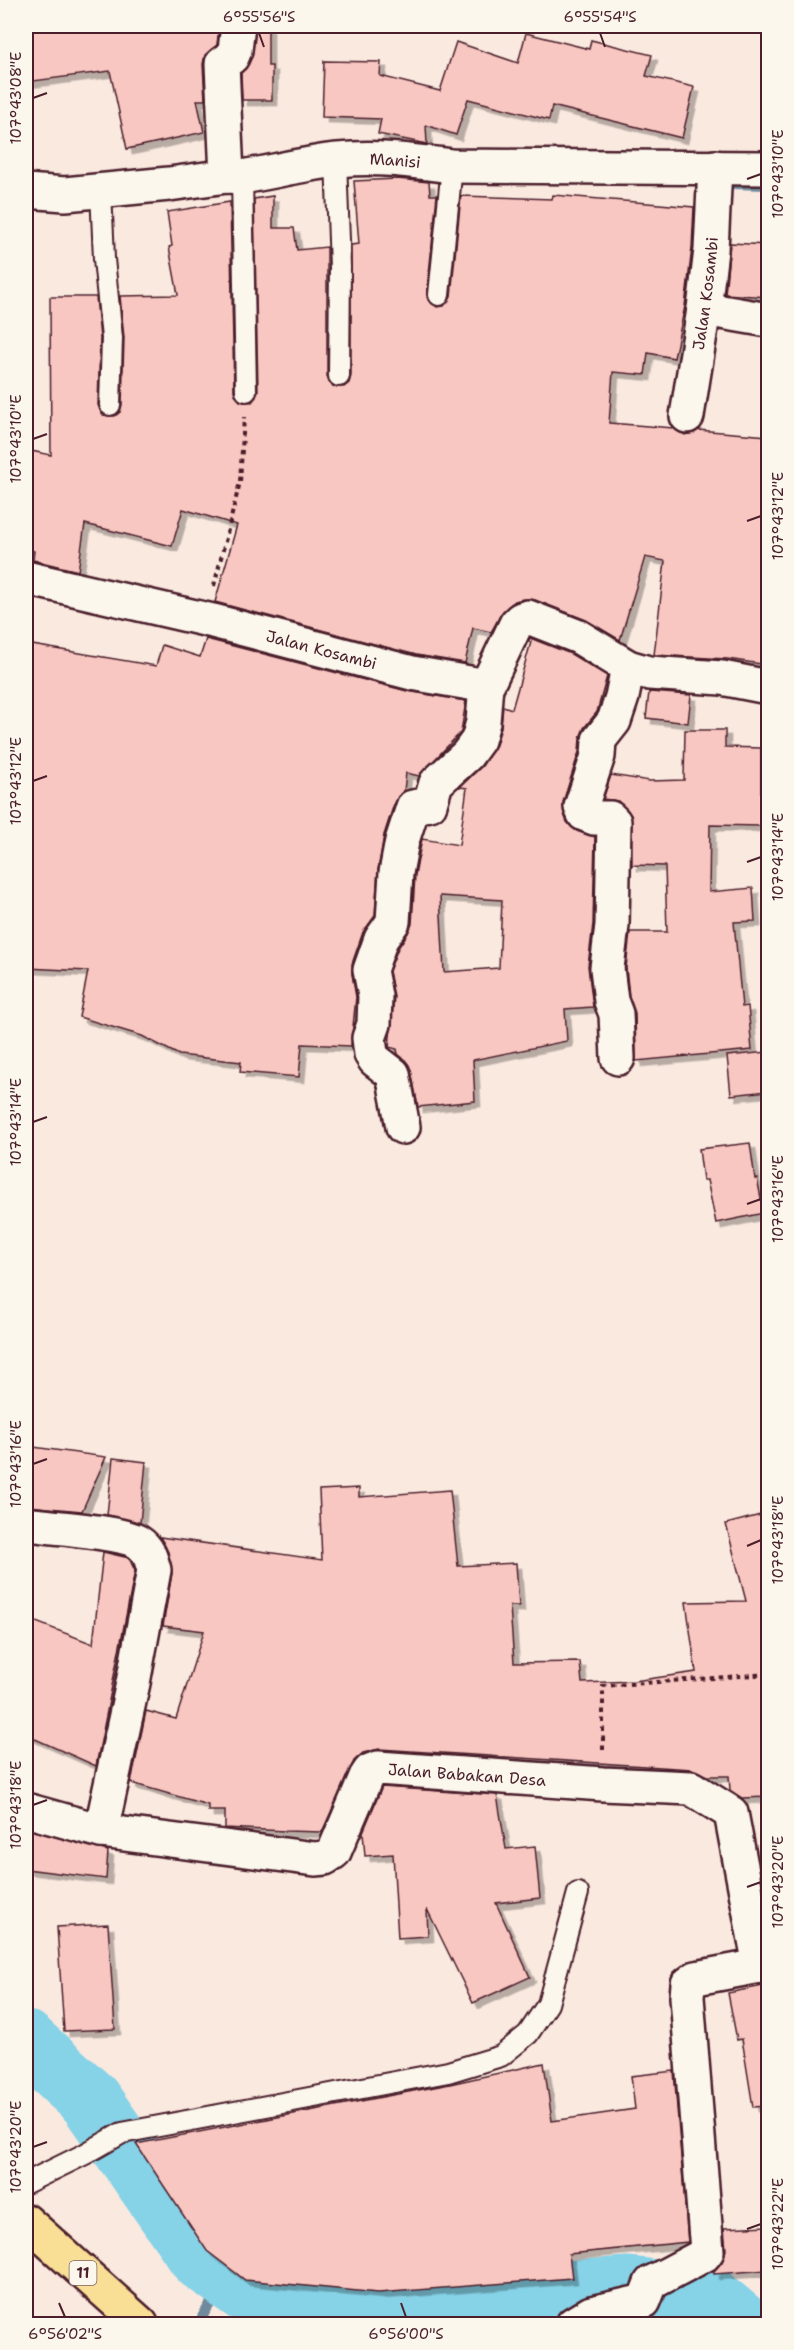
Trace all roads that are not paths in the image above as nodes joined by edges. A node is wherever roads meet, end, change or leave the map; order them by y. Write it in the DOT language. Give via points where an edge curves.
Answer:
graph roads {
  1 [pos="238,26"];
  2 [pos="336,160"];
  3 [pos="452,166"];
  4 [pos="716,167"];
  5 [pos="768,168"];
  6 [pos="235,177"];
  7 [pos="101,190"];
  8 [pos="26,191"];
  9 [pos="439,296"];
  10 [pos="704,309"];
  11 [pos="768,320"];
  12 [pos="339,376"];
  13 [pos="246,391"];
  14 [pos="110,405"];
  15 [pos="687,416"];
  16 [pos="26,578"];
  17 [pos="628,667"];
  18 [pos="486,685"];
  19 [pos="768,687"];
  20 [pos="618,1058"];
  21 [pos="403,1127"];
  22 [pos="26,1524"];
  23 [pos="26,1810"];
  24 [pos="101,1831"];
  25 [pos="578,1893"];
  26 [pos="764,1966"];
  27 [pos="26,2183"];
  28 [pos="26,2221"];
  29 [pos="141,2325"];
  30 [pos="573,2325"];
  1 -- 6 [label="street" via="235,50 222,64"];
  2 -- 3 [label="street, Manisi" via="411,160"];
  2 -- 6 [label="street, Manisi"];
  2 -- 12 [label="lane"];
  3 -- 4 [label="street, Manisi"];
  3 -- 9 [label="lane"];
  4 -- 5 [label="street, Manisi"];
  4 -- 10 [label="street, Jalan Kosambi"];
  6 -- 7 [label="street, Manisi"];
  6 -- 13 [label="lane"];
  7 -- 8 [label="street, Manisi" via="65,194"];
  7 -- 14 [label="lane" via="112,338"];
  10 -- 11 [label="street"];
  10 -- 15 [label="street, Jalan Kosambi"];
  16 -- 18 [label="street, Jalan Kosambi" via="206,619 412,673"];
  17 -- 18 [label="street" via="579,637 528,617 516,624"];
  17 -- 19 [label="street"];
  17 -- 20 [label="street" via="614,721 599,740 598,756 581,807 584,814 614,822 607,968 616,1014"];
  18 -- 21 [label="street" via="478,740 436,783 430,804 413,807 396,873 393,922 381,939 370,970 375,996 369,1045 375,1060 393,1074"];
  22 -- 24 [label="street" via="138,1542 150,1554 154,1570"];
  23 -- 24 [label="street, Jalan Babakan Desa"];
  24 -- 26 [label="street, Jalan Babakan Desa" via="326,1858 334,1852 366,1777 378,1768 691,1788 731,1813"];
  25 -- 27 [label="lane" via="548,2004 528,2034 501,2056 448,2072 122,2133"];
  26 -- 30 [label="street, Jalan Babakan Desa" via="696,1978 688,1984 707,2246 704,2255 647,2292 591,2313"];
  28 -- 29 [label="highway, 11"];
}
